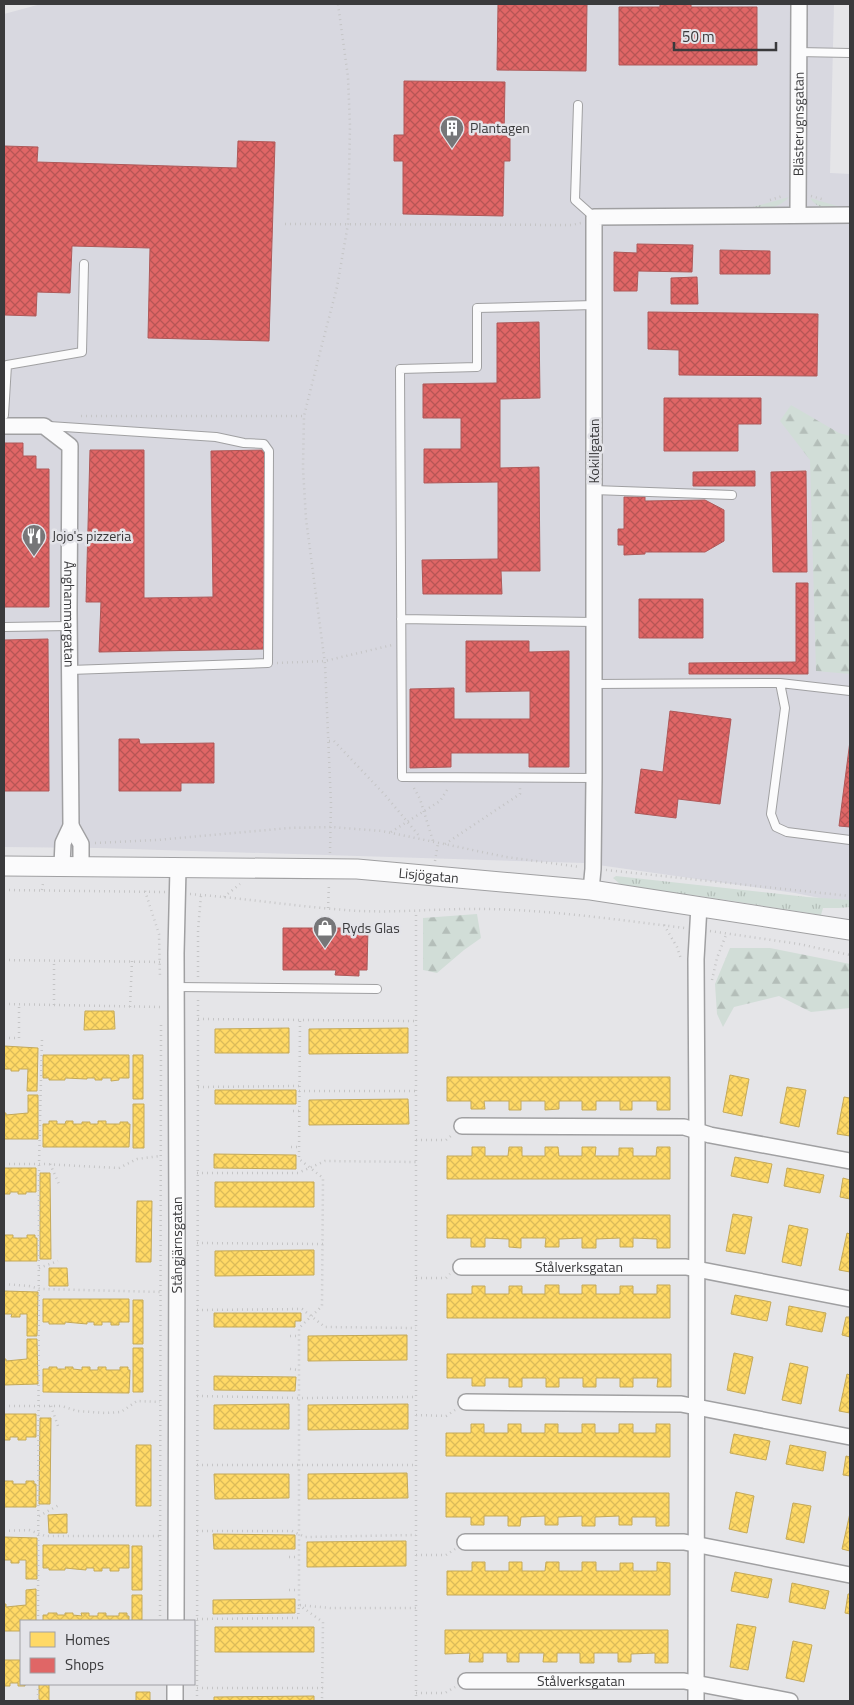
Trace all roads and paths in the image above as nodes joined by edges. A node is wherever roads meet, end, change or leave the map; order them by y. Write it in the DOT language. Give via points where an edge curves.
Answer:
graph roads {
  1 [pos="338,4"];
  2 [pos="799,4"];
  3 [pos="798,52"];
  4 [pos="850,53"];
  5 [pos="578,105"];
  6 [pos="798,214"];
  7 [pos="850,215"];
  8 [pos="587,220"];
  9 [pos="285,224"];
  10 [pos="348,224"];
  11 [pos="84,264"];
  12 [pos="594,305"];
  13 [pos="4,415"];
  14 [pos="304,416"];
  15 [pos="75,418"];
  16 [pos="4,426"];
  17 [pos="44,426"];
  18 [pos="594,490"];
  19 [pos="732,496"];
  20 [pos="401,619"];
  21 [pos="594,622"];
  22 [pos="69,626"];
  23 [pos="4,627"];
  24 [pos="401,642"];
  25 [pos="325,661"];
  26 [pos="268,663"];
  27 [pos="70,670"];
  28 [pos="780,683"];
  29 [pos="594,684"];
  30 [pos="850,691"];
  31 [pos="328,741"];
  32 [pos="412,777"];
  33 [pos="452,777"];
  34 [pos="521,777"];
  35 [pos="594,778"];
  36 [pos="424,811"];
  37 [pos="407,822"];
  38 [pos="71,826"];
  39 [pos="331,827"];
  40 [pos="390,833"];
  41 [pos="421,838"];
  42 [pos="850,840"];
  43 [pos="434,842"];
  44 [pos="438,843"];
  45 [pos="81,844"];
  46 [pos="445,844"];
  47 [pos="330,859"];
  48 [pos="434,862"];
  49 [pos="4,866"];
  50 [pos="62,866"];
  51 [pos="81,866"];
  52 [pos="178,868"];
  53 [pos="246,878"];
  54 [pos="329,882"];
  55 [pos="4,890"];
  56 [pos="591,890"];
  57 [pos="224,897"];
  58 [pos="700,906"];
  59 [pos="328,908"];
  60 [pos="416,911"];
  61 [pos="664,925"];
  62 [pos="850,930"];
  63 [pos="726,934"];
  64 [pos="850,955"];
  65 [pos="4,960"];
  66 [pos="54,960"];
  67 [pos="132,961"];
  68 [pos="160,962"];
  69 [pos="160,978"];
  70 [pos="176,987"];
  71 [pos="198,988"];
  72 [pos="377,989"];
  73 [pos="161,1001"];
  74 [pos="4,1004"];
  75 [pos="19,1005"];
  76 [pos="54,1006"];
  77 [pos="130,1007"];
  78 [pos="161,1017"];
  79 [pos="198,1019"];
  80 [pos="300,1021"];
  81 [pos="416,1021"];
  82 [pos="4,1038"];
  83 [pos="42,1038"];
  84 [pos="299,1086"];
  85 [pos="197,1087"];
  86 [pos="299,1091"];
  87 [pos="416,1092"];
  88 [pos="293,1111"];
  89 [pos="299,1112"];
  90 [pos="462,1126"];
  91 [pos="697,1131"];
  92 [pos="416,1140"];
  93 [pos="291,1146"];
  94 [pos="299,1147"];
  95 [pos="161,1156"];
  96 [pos="850,1160"];
  97 [pos="416,1162"];
  98 [pos="4,1164"];
  99 [pos="39,1164"];
  100 [pos="50,1164"];
  101 [pos="310,1169"];
  102 [pos="197,1173"];
  103 [pos="60,1186"];
  104 [pos="197,1243"];
  105 [pos="323,1244"];
  106 [pos="58,1261"];
  107 [pos="460,1267"];
  108 [pos="40,1268"];
  109 [pos="697,1269"];
  110 [pos="416,1278"];
  111 [pos="4,1284"];
  112 [pos="40,1289"];
  113 [pos="160,1292"];
  114 [pos="850,1299"];
  115 [pos="197,1310"];
  116 [pos="311,1316"];
  117 [pos="416,1328"];
  118 [pos="290,1336"];
  119 [pos="299,1336"];
  120 [pos="290,1369"];
  121 [pos="299,1370"];
  122 [pos="197,1396"];
  123 [pos="416,1397"];
  124 [pos="299,1398"];
  125 [pos="160,1402"];
  126 [pos="466,1402"];
  127 [pos="4,1406"];
  128 [pos="39,1406"];
  129 [pos="51,1406"];
  130 [pos="696,1407"];
  131 [pos="416,1415"];
  132 [pos="59,1429"];
  133 [pos="850,1437"];
  134 [pos="197,1465"];
  135 [pos="299,1465"];
  136 [pos="416,1465"];
  137 [pos="59,1505"];
  138 [pos="38,1516"];
  139 [pos="4,1531"];
  140 [pos="197,1531"];
  141 [pos="38,1534"];
  142 [pos="299,1534"];
  143 [pos="416,1535"];
  144 [pos="160,1536"];
  145 [pos="465,1542"];
  146 [pos="696,1545"];
  147 [pos="416,1555"];
  148 [pos="289,1557"];
  149 [pos="299,1557"];
  150 [pos="850,1575"];
  151 [pos="289,1590"];
  152 [pos="299,1590"];
  153 [pos="299,1605"];
  154 [pos="416,1608"];
  155 [pos="197,1619"];
  156 [pos="38,1620"];
  157 [pos="160,1620"];
  158 [pos="176,1620"];
  159 [pos="466,1681"];
  160 [pos="696,1683"];
  161 [pos="38,1685"];
  162 [pos="175,1685"];
  163 [pos="197,1688"];
  164 [pos="323,1688"];
  165 [pos="416,1693"];
  166 [pos="38,1701"];
  167 [pos="175,1701"];
  168 [pos="197,1701"];
  169 [pos="322,1701"];
  170 [pos="416,1701"];
  171 [pos="696,1701"];
  172 [pos="790,1701"];
  1 -- 10 [label="path" via="349,97"];
  2 -- 3 [label="street, Blästerugnsgatan"];
  3 -- 4 [label="lane"];
  3 -- 6 [label="street, Blästerugnsgatan"];
  5 -- 8 [label="lane" via="575,200"];
  6 -- 7 [label="street"];
  6 -- 8 [label="street"];
  8 -- 10 [label="path" via="572,225"];
  8 -- 12 [label="street, Kokillgatan"];
  9 -- 10 [label="path"];
  10 -- 14 [label="path" via="338,287"];
  11 -- 13 [label="lane" via="82,352 8,365"];
  12 -- 18 [label="street, Kokillgatan"];
  12 -- 20 [label="lane" via="477,308 477,367 400,369"];
  14 -- 15 [label="path"];
  14 -- 25 [label="path" via="306,519"];
  16 -- 17 [label="street"];
  17 -- 22 [label="street, Ånghammargatan" via="70,446"];
  17 -- 26 [label="lane" via="216,437 264,444 269,452"];
  18 -- 19 [label="lane"];
  18 -- 21 [label="street, Kokillgatan"];
  20 -- 21 [label="lane"];
  20 -- 24 [label="lane"];
  21 -- 29 [label="street, Kokillgatan"];
  22 -- 23 [label="lane"];
  22 -- 27 [label="street, Ånghammargatan"];
  24 -- 25 [label="path"];
  24 -- 32 [label="lane" via="402,777"];
  25 -- 26 [label="path"];
  25 -- 31 [label="path"];
  26 -- 27 [label="lane"];
  27 -- 38 [label="street, Ånghammargatan"];
  28 -- 29 [label="lane"];
  28 -- 30 [label="lane"];
  28 -- 42 [label="lane" via="785,708 771,814 776,827 787,832"];
  29 -- 35 [label="street, Kokillgatan"];
  31 -- 37 [label="path" via="334,741"];
  31 -- 39 [label="path"];
  32 -- 33 [label="lane"];
  32 -- 36 [label="path"];
  33 -- 34 [label="lane"];
  33 -- 36 [label="path" via="440,801"];
  34 -- 35 [label="lane"];
  34 -- 46 [label="path" via="520,794"];
  35 -- 56 [label="street, Kokillgatan"];
  36 -- 37 [label="path"];
  36 -- 43 [label="path"];
  37 -- 40 [label="path"];
  37 -- 41 [label="path"];
  38 -- 45 [label="street, Ånghammargatan"];
  38 -- 50 [label="street, Ånghammargatan" via="63,843"];
  39 -- 45 [label="path"];
  39 -- 47 [label="path"];
  44 -- 48 [label="path"];
  45 -- 51 [label="street, Ånghammargatan"];
  49 -- 50 [label="street, Lisjögatan"];
  50 -- 51 [label="street, Lisjögatan"];
  51 -- 52 [label="street, Lisjögatan"];
  52 -- 56 [label="street, Lisjögatan" via="357,869"];
  52 -- 70 [label="street, Stångjärnsgatan"];
  53 -- 57 [label="path"];
  54 -- 59 [label="path"];
  55 -- 68 [label="path" via="145,891 159,934"];
  56 -- 58 [label="street, Lisjögatan"];
  57 -- 59 [label="path"];
  57 -- 71 [label="path" via="201,895"];
  58 -- 62 [label="street, Lisjögatan"];
  58 -- 91 [label="street" via="696,959"];
  59 -- 60 [label="path"];
  60 -- 61 [label="path" via="484,908 538,911"];
  60 -- 81 [label="path"];
  63 -- 64 [label="path"];
  65 -- 66 [label="path"];
  66 -- 67 [label="path"];
  66 -- 76 [label="path"];
  67 -- 68 [label="path"];
  67 -- 77 [label="path"];
  68 -- 69 [label="path"];
  70 -- 71 [label="lane"];
  70 -- 158 [label="street, Stångjärnsgatan"];
  71 -- 72 [label="lane"];
  71 -- 79 [label="path"];
  73 -- 77 [label="path" via="161,1008"];
  74 -- 75 [label="path"];
  75 -- 76 [label="path"];
  75 -- 82 [label="path" via="19,1038"];
  76 -- 77 [label="path"];
  78 -- 95 [label="path"];
  79 -- 80 [label="path"];
  79 -- 85 [label="path"];
  80 -- 81 [label="path"];
  80 -- 84 [label="path"];
  81 -- 87 [label="path"];
  83 -- 99 [label="path"];
  84 -- 85 [label="path"];
  84 -- 86 [label="path"];
  85 -- 102 [label="path"];
  86 -- 87 [label="path"];
  86 -- 89 [label="path"];
  87 -- 92 [label="path"];
  88 -- 89 [label="path"];
  89 -- 94 [label="path"];
  90 -- 91 [label="street" via="684,1127"];
  90 -- 92 [label="path" via="446,1140"];
  91 -- 96 [label="street"];
  91 -- 109 [label="street"];
  92 -- 97 [label="path"];
  93 -- 94 [label="path"];
  94 -- 101 [label="path" via="299,1159"];
  95 -- 100 [label="path" via="137,1159 119,1168"];
  95 -- 113 [label="path"];
  97 -- 101 [label="path" via="325,1161"];
  97 -- 110 [label="path"];
  98 -- 99 [label="path"];
  99 -- 100 [label="path"];
  99 -- 108 [label="path"];
  100 -- 103 [label="path"];
  101 -- 102 [label="path" via="298,1174"];
  101 -- 105 [label="path" via="323,1178"];
  102 -- 104 [label="path"];
  104 -- 105 [label="path"];
  104 -- 115 [label="path"];
  105 -- 116 [label="path" via="322,1306"];
  106 -- 108 [label="path"];
  107 -- 109 [label="street, Stålverksgatan"];
  107 -- 110 [label="path" via="446,1278"];
  108 -- 112 [label="path"];
  109 -- 114 [label="street, Stålverksgatan"];
  109 -- 130 [label="street"];
  110 -- 117 [label="path"];
  111 -- 112 [label="path"];
  112 -- 113 [label="path"];
  112 -- 128 [label="path"];
  113 -- 125 [label="path"];
  115 -- 116 [label="path" via="302,1309"];
  115 -- 122 [label="path"];
  116 -- 117 [label="path" via="325,1327"];
  116 -- 119 [label="path" via="299,1328"];
  117 -- 123 [label="path"];
  118 -- 119 [label="path"];
  119 -- 121 [label="path"];
  120 -- 121 [label="path"];
  121 -- 124 [label="path"];
  122 -- 124 [label="path"];
  122 -- 134 [label="path"];
  123 -- 124 [label="path"];
  123 -- 131 [label="path"];
  124 -- 135 [label="path"];
  125 -- 129 [label="path" via="137,1401 121,1412 105,1413"];
  125 -- 144 [label="path"];
  126 -- 130 [label="street" via="681,1404"];
  126 -- 131 [label="path" via="446,1416"];
  127 -- 128 [label="path"];
  128 -- 129 [label="path"];
  128 -- 138 [label="path"];
  129 -- 132 [label="path"];
  130 -- 133 [label="street"];
  130 -- 146 [label="street"];
  131 -- 136 [label="path"];
  134 -- 135 [label="path"];
  134 -- 140 [label="path"];
  135 -- 136 [label="path"];
  135 -- 142 [label="path"];
  136 -- 143 [label="path"];
  137 -- 138 [label="path"];
  138 -- 141 [label="path"];
  139 -- 141 [label="path" via="29,1530"];
  140 -- 142 [label="path"];
  140 -- 155 [label="path"];
  141 -- 144 [label="path"];
  141 -- 156 [label="path"];
  142 -- 143 [label="path" via="305,1537"];
  142 -- 149 [label="path"];
  143 -- 147 [label="path"];
  144 -- 157 [label="path"];
  145 -- 146 [label="street" via="684,1542"];
  145 -- 147 [label="path" via="446,1555"];
  146 -- 150 [label="street"];
  146 -- 160 [label="street"];
  147 -- 154 [label="path"];
  148 -- 149 [label="path"];
  149 -- 152 [label="path"];
  151 -- 152 [label="path"];
  152 -- 153 [label="path"];
  153 -- 154 [label="path"];
  153 -- 155 [label="path" via="298,1618"];
  153 -- 164 [label="path" via="323,1622"];
  154 -- 165 [label="path"];
  155 -- 163 [label="path"];
  159 -- 160 [label="street, Stålverksgatan"];
  159 -- 165 [label="path" via="445,1693"];
  160 -- 171 [label="street"];
  160 -- 172 [label="street, Stålverksgatan"];
  161 -- 166 [label="path"];
  162 -- 167 [label="street"];
  163 -- 164 [label="path"];
  163 -- 168 [label="path"];
  164 -- 169 [label="path"];
  165 -- 170 [label="path"];
}
